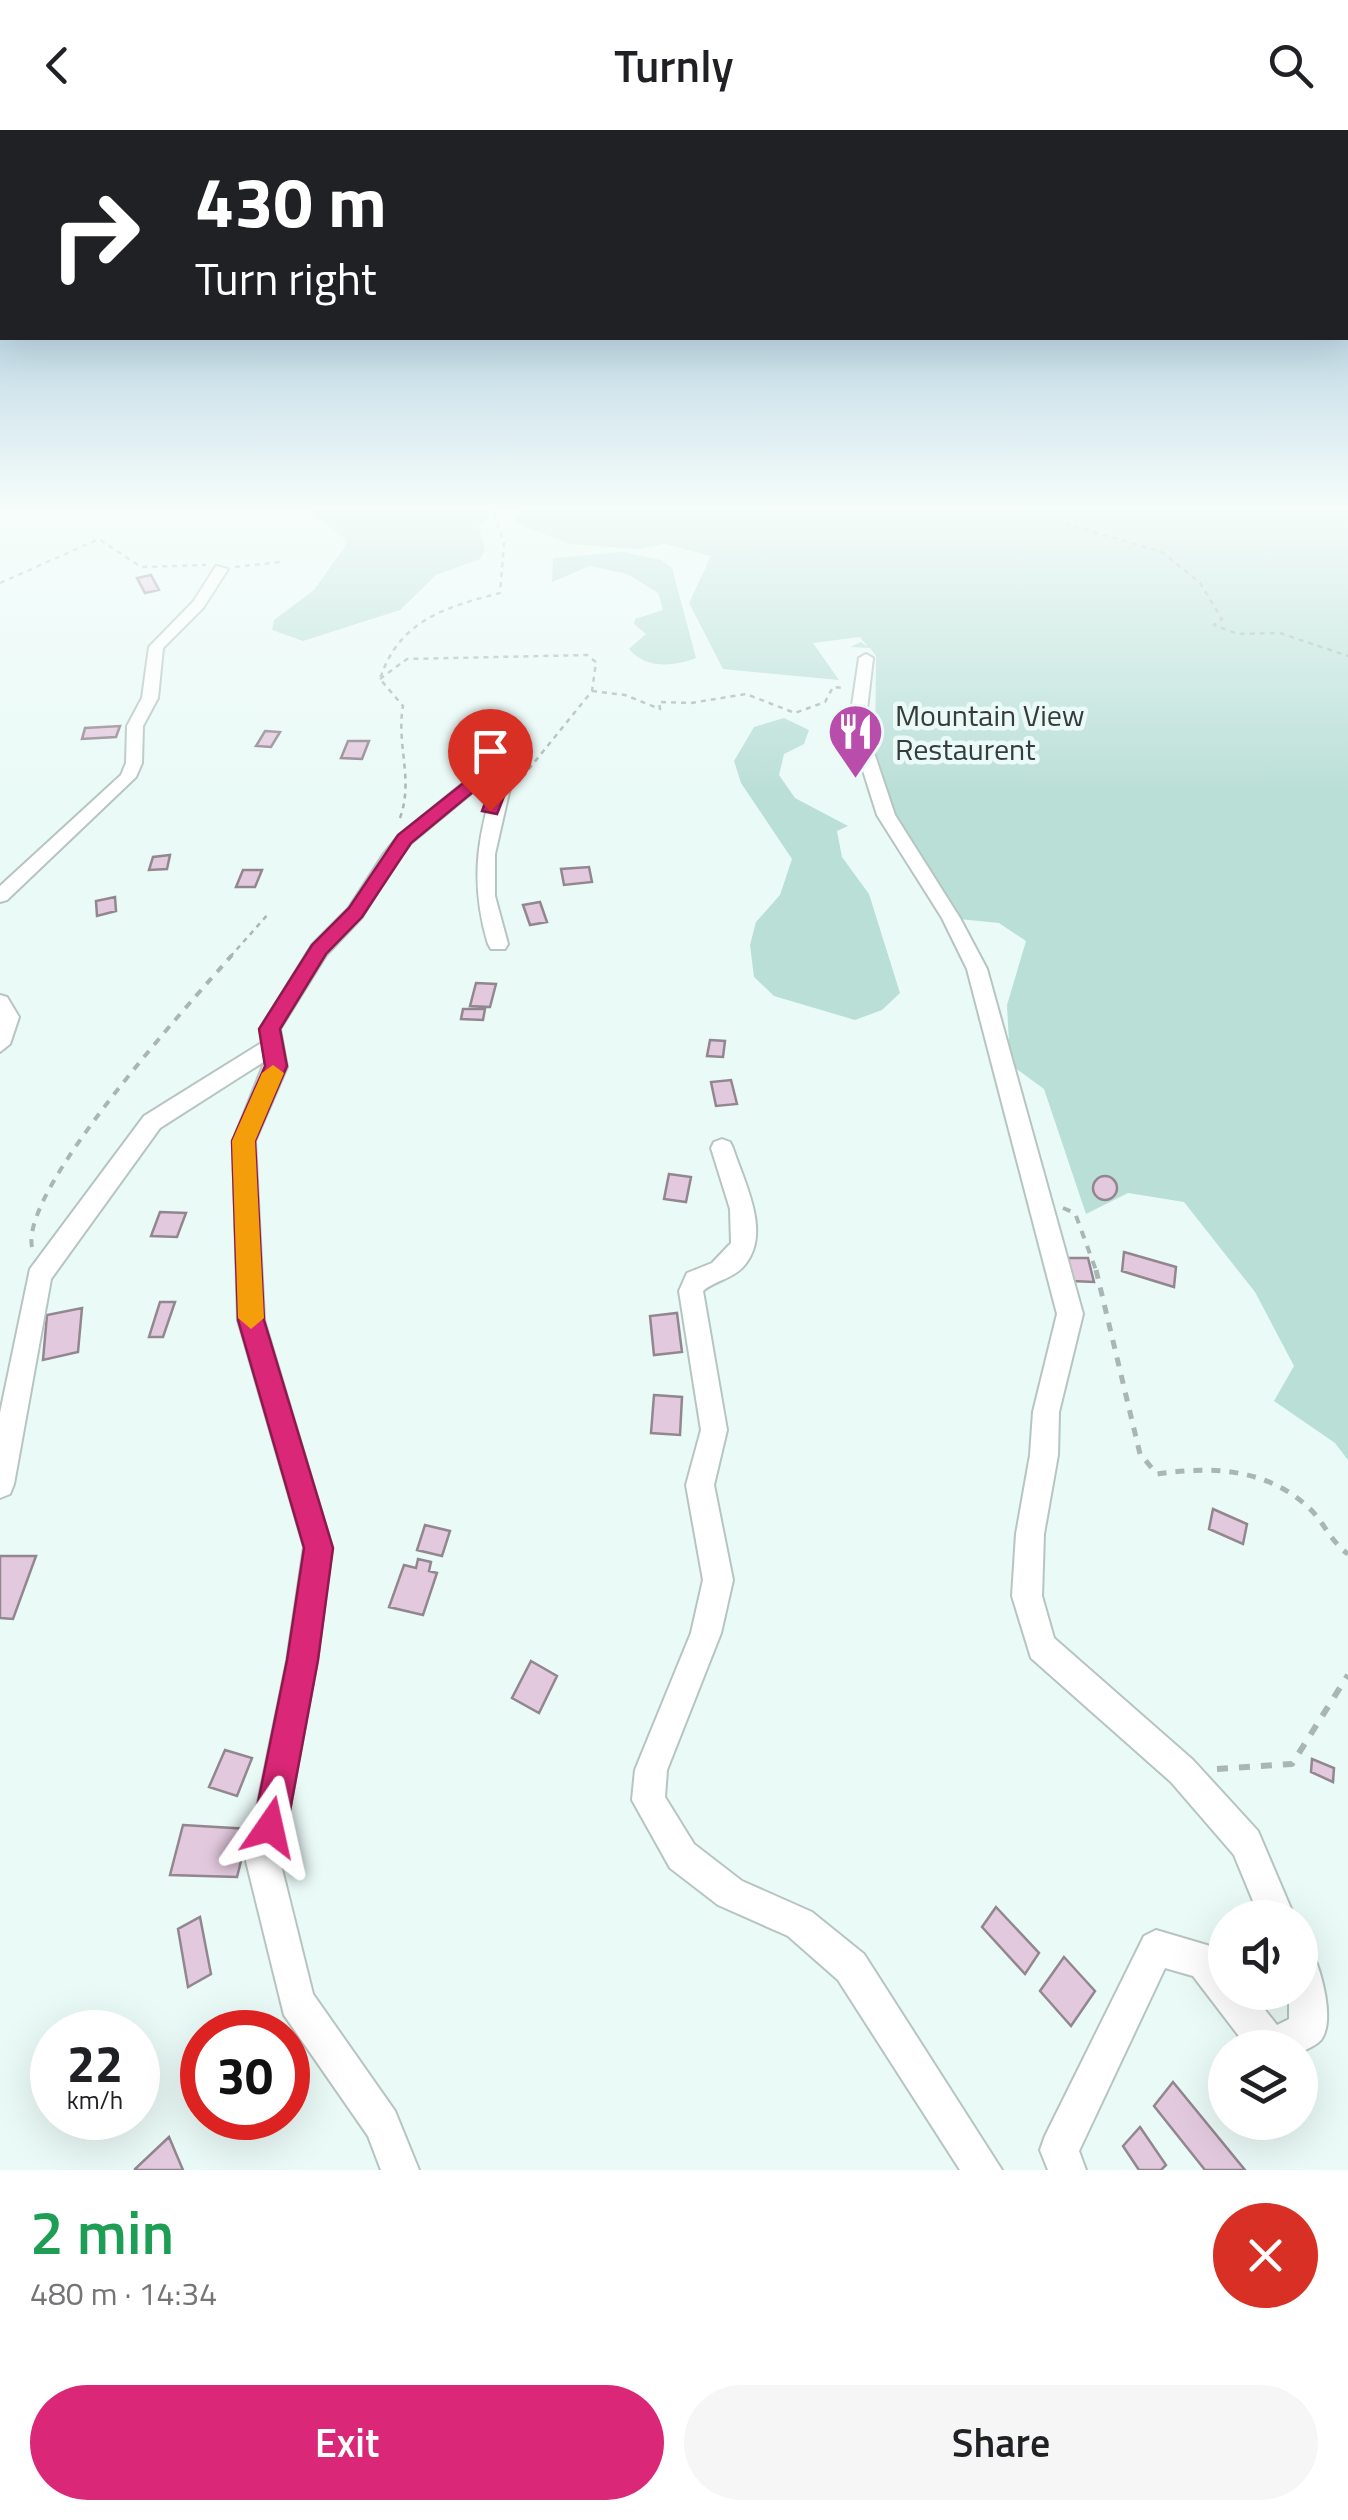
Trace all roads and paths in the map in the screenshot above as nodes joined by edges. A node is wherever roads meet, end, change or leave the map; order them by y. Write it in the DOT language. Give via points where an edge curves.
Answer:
graph roads {
  1 [pos="200,602"];
  2 [pos="466,602"];
  3 [pos="1208,602"];
  4 [pos="1348,656"];
  5 [pos="865,670"];
  6 [pos="380,679"];
  7 [pos="592,692"];
  8 [pos="500,789"];
  9 [pos="400,818"];
  10 [pos="0,896"];
  11 [pos="270,913"];
  12 [pos="498,944"];
  13 [pos="0,1002"];
  14 [pos="0,1044"];
  15 [pos="274,1045"];
  16 [pos="722,1148"];
  17 [pos="1036,1194"];
  18 [pos="39,1276"];
  19 [pos="0,1484"];
  20 [pos="1348,1554"];
  21 [pos="1348,1674"];
  22 [pos="1182,1771"];
  23 [pos="1270,1900"];
  24 [pos="1208,1966"];
  25 [pos="1241,2010"];
  26 [pos="1257,2030"];
  27 [pos="400,2170"];
  28 [pos="982,2170"];
  29 [pos="1067,2170"];
  1 -- 10 [label="street" via="156,647 152,690 135,726 128,777"];
  2 -- 6 [label="path" via="438,610 388,654"];
  3 -- 4 [label="path" via="1222,619 1214,625 1238,634 1280,632"];
  5 -- 7 [label="path" via="848,689 832,688 825,702 795,713 746,694 660,702 660,709"];
  5 -- 17 [label="street" via="857,726 886,815 977,969"];
  6 -- 7 [label="path" via="406,660 574,653 596,662"];
  6 -- 9 [label="path" via="403,706 397,727 412,782"];
  7 -- 8 [label="path" via="526,772"];
  8 -- 12 [label="street" via="490,811 484,895"];
  8 -- 15 [label="street" via="507,766 501,749 486,754 474,783 404,839 355,912 319,950 270,1029"];
  11 -- 18 [label="path" via="144,1055 64,1164 28,1233"];
  13 -- 14 [label="street" via="10,1017"];
  15 -- 18 [label="street" via="152,1122"];
  15 -- 27 [label="street" via="276,1066 244,1141 251,1320 318,1548 263,1860 297,2002 382,2124"];
  16 -- 28 [label="street" via="746,1240 728,1269 696,1280 691,1290 714,1430 700,1485 718,1580 706,1633 652,1770 648,1800 682,1856 730,1893 800,1924 851,1967"];
  17 -- 20 [label="path" via="1075,1213 1102,1286 1140,1454 1156,1474 1200,1466 1261,1477 1307,1506"];
  17 -- 22 [label="street" via="1070,1314 1046,1412 1026,1596 1042,1647"];
  18 -- 19 [label="street"];
  21 -- 22 [label="path" via="1292,1764"];
  22 -- 23 [label="street" via="1246,1843"];
  24 -- 29 [label="street" via="1156,1948 1059,2150"];
  25 -- 26 [label="street"];
}
